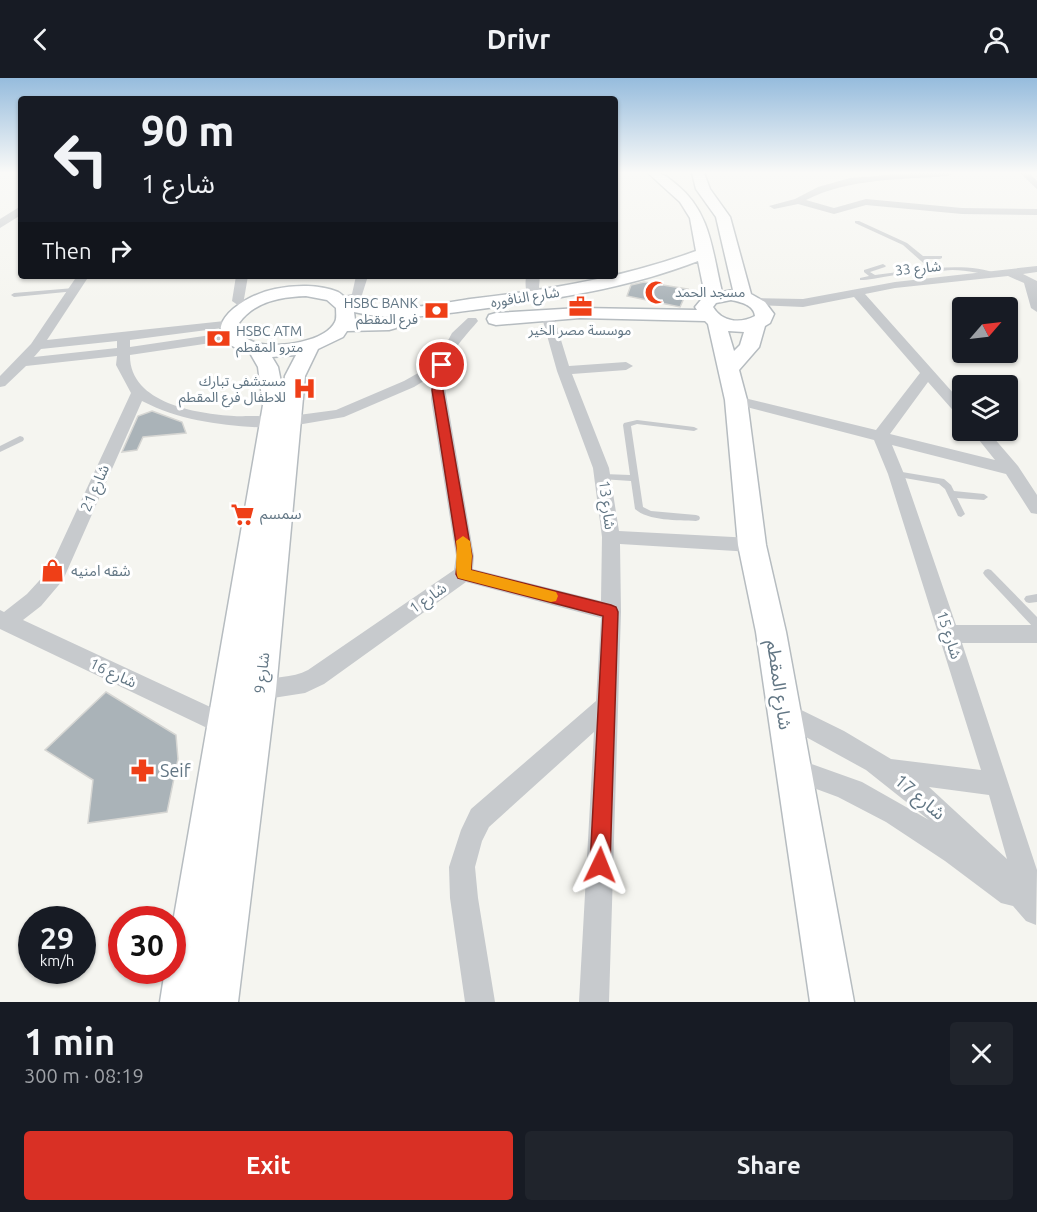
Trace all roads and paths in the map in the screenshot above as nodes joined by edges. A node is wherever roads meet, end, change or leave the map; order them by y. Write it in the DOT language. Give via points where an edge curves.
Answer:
graph roads {
  1 [pos="697,216"];
  2 [pos="722,216"];
  3 [pos="857,222"];
  4 [pos="705,253"];
  5 [pos="940,257"];
  6 [pos="923,258"];
  7 [pos="883,266"];
  8 [pos="1037,269"];
  9 [pos="936,271"];
  10 [pos="1012,273"];
  11 [pos="996,275"];
  12 [pos="618,277"];
  13 [pos="874,277"];
  14 [pos="81,279"];
  15 [pos="242,279"];
  16 [pos="361,279"];
  17 [pos="533,279"];
  18 [pos="611,279"];
  19 [pos="862,279"];
  20 [pos="1034,284"];
  21 [pos="74,290"];
  22 [pos="857,293"];
  23 [pos="14,295"];
  24 [pos="535,296"];
  25 [pos="714,297"];
  26 [pos="748,299"];
  27 [pos="341,301"];
  28 [pos="803,303"];
  29 [pos="246,305"];
  30 [pos="1037,308"];
  31 [pos="546,314"];
  32 [pos="713,318"];
  33 [pos="472,321"];
  34 [pos="760,322"];
  35 [pos="342,326"];
  36 [pos="240,336"];
  37 [pos="38,345"];
  38 [pos="123,345"];
  39 [pos="310,346"];
  40 [pos="24,362"];
  41 [pos="442,365"];
  42 [pos="626,366"];
  43 [pos="729,369"];
  44 [pos="564,371"];
  45 [pos="928,372"];
  46 [pos="0,382"];
  47 [pos="138,393"];
  48 [pos="952,393"];
  49 [pos="736,400"];
  50 [pos="281,422"];
  51 [pos="694,429"];
  52 [pos="882,435"];
  53 [pos="20,439"];
  54 [pos="987,441"];
  55 [pos="0,449"];
  56 [pos="1012,470"];
  57 [pos="896,474"];
  58 [pos="604,477"];
  59 [pos="633,478"];
  60 [pos="951,494"];
  61 [pos="984,497"];
  62 [pos="1037,508"];
  63 [pos="961,514"];
  64 [pos="696,518"];
  65 [pos="611,537"];
  66 [pos="752,545"];
  67 [pos="988,573"];
  68 [pos="463,574"];
  69 [pos="611,612"];
  70 [pos="3,621"];
  71 [pos="1037,624"];
  72 [pos="949,634"];
  73 [pos="1037,634"];
  74 [pos="260,690"];
  75 [pos="607,706"];
  76 [pos="783,712"];
  77 [pos="226,726"];
  78 [pos="792,769"];
  79 [pos="887,770"];
  80 [pos="998,784"];
  81 [pos="1036,912"];
  82 [pos="182,1002"];
  83 [pos="216,1002"];
  84 [pos="480,1002"];
  85 [pos="594,1002"];
  86 [pos="832,1002"];
  1 -- 4 [label="main road"];
  2 -- 26 [label="main road"];
  3 -- 6 [label="lane" via="905,244"];
  4 -- 12 [label="main road, شارع النافوره"];
  4 -- 25 [label="main road"];
  5 -- 6 [label="lane"];
  6 -- 9 [label="lane"];
  7 -- 13 [label="lane" via="866,271"];
  8 -- 10 [label="street, شارع 33"];
  9 -- 11 [label="lane" via="976,269"];
  9 -- 13 [label="lane"];
  10 -- 11 [label="street, شارع 33"];
  10 -- 20 [label="street"];
  11 -- 22 [label="street, شارع 33" via="895,285"];
  13 -- 19 [label="lane"];
  14 -- 21 [label="street"];
  15 -- 29 [label="street" via="237,297"];
  16 -- 27 [label="street" via="357,296"];
  17 -- 24 [label="street"];
  18 -- 24 [label="main road, شارع النافوره"];
  20 -- 30 [label="street"];
  21 -- 23 [label="lane"];
  21 -- 37 [label="street"];
  22 -- 28 [label="street, شارع 33"];
  22 -- 45 [label="street"];
  24 -- 27 [label="main road, شارع النافوره" via="402,313 376,312"];
  24 -- 31 [label="main road" via="522,310"];
  24 -- 31 [label="main road" via="560,303"];
  25 -- 26 [label="main road"];
  25 -- 32 [label="main road" via="704,307"];
  26 -- 28 [label="street, شارع 33"];
  26 -- 34 [label="main road" via="764,310"];
  27 -- 29 [label="main road, شارع النافوره" via="325,293 296,291 274,294"];
  27 -- 35 [label="main road" via="347,311"];
  28 -- 34 [label="street, شارع 33"];
  29 -- 36 [label="main road"];
  31 -- 32 [label="main road, شارع النافوره"];
  31 -- 33 [label="main road, شارع النافوره"];
  31 -- 44 [label="street, شارع 13"];
  32 -- 34 [label="main road, شارع النافوره" via="740,326"];
  32 -- 43 [label="main road, شارع المقطم"];
  33 -- 35 [label="main road, شارع النافوره"];
  33 -- 41 [label="street" via="458,332"];
  34 -- 43 [label="main road" via="749,347"];
  35 -- 39 [label="main road"];
  36 -- 38 [label="street"];
  36 -- 39 [label="main road" via="289,351"];
  36 -- 50 [label="main road, شارع 9" via="268,367"];
  37 -- 38 [label="street"];
  37 -- 40 [label="street"];
  38 -- 40 [label="street"];
  38 -- 47 [label="street" via="125,371"];
  39 -- 50 [label="main road, شارع 9" via="295,375"];
  40 -- 46 [label="street"];
  41 -- 50 [label="street" via="339,414"];
  41 -- 68 [label="street" via="437,390 465,556"];
  42 -- 44 [label="street"];
  43 -- 49 [label="main road, شارع المقطم"];
  44 -- 58 [label="street, شارع 13"];
  45 -- 48 [label="street"];
  45 -- 52 [label="street"];
  47 -- 50 [label="street" via="180,414 210,420"];
  47 -- 70 [label="street, شارع 21" via="56,575 34,600"];
  49 -- 52 [label="street"];
  49 -- 66 [label="main road, شارع المقطم"];
  50 -- 74 [label="main road, شارع 9"];
  50 -- 77 [label="main road, شارع 9"];
  51 -- 59 [label="lane" via="637,422 627,425"];
  52 -- 56 [label="street"];
  52 -- 57 [label="street, شارع 15"];
  53 -- 55 [label="lane"];
  54 -- 56 [label="street"];
  56 -- 62 [label="street"];
  57 -- 60 [label="lane" via="941,481"];
  57 -- 72 [label="street, شارع 15"];
  58 -- 59 [label="lane"];
  58 -- 65 [label="street, شارع 13"];
  59 -- 64 [label="lane" via="636,504 644,512"];
  60 -- 61 [label="lane"];
  60 -- 63 [label="lane"];
  65 -- 66 [label="street"];
  65 -- 69 [label="street, شارع 13"];
  66 -- 76 [label="main road, شارع المقطم"];
  67 -- 71 [label="lane"];
  68 -- 69 [label="street, شارع 1"];
  68 -- 74 [label="street, شارع 1" via="316,677 305,683"];
  69 -- 75 [label="street, شارع 13"];
  70 -- 77 [label="street, شارع 16"];
  72 -- 73 [label="street"];
  72 -- 80 [label="street, شارع 15"];
  74 -- 83 [label="main road, شارع 9"];
  75 -- 84 [label="street" via="480,818 470,839 462,867"];
  75 -- 85 [label="street, شارع 13"];
  76 -- 78 [label="main road, شارع المقطم"];
  76 -- 79 [label="street, شارع 17"];
  77 -- 82 [label="main road, شارع 9"];
  78 -- 81 [label="street, شارع 17" via="850,789 898,814"];
  78 -- 86 [label="main road, شارع المقطم"];
  79 -- 80 [label="street"];
  79 -- 81 [label="street, شارع 17" via="971,840"];
  80 -- 81 [label="street, شارع 15"];
}
